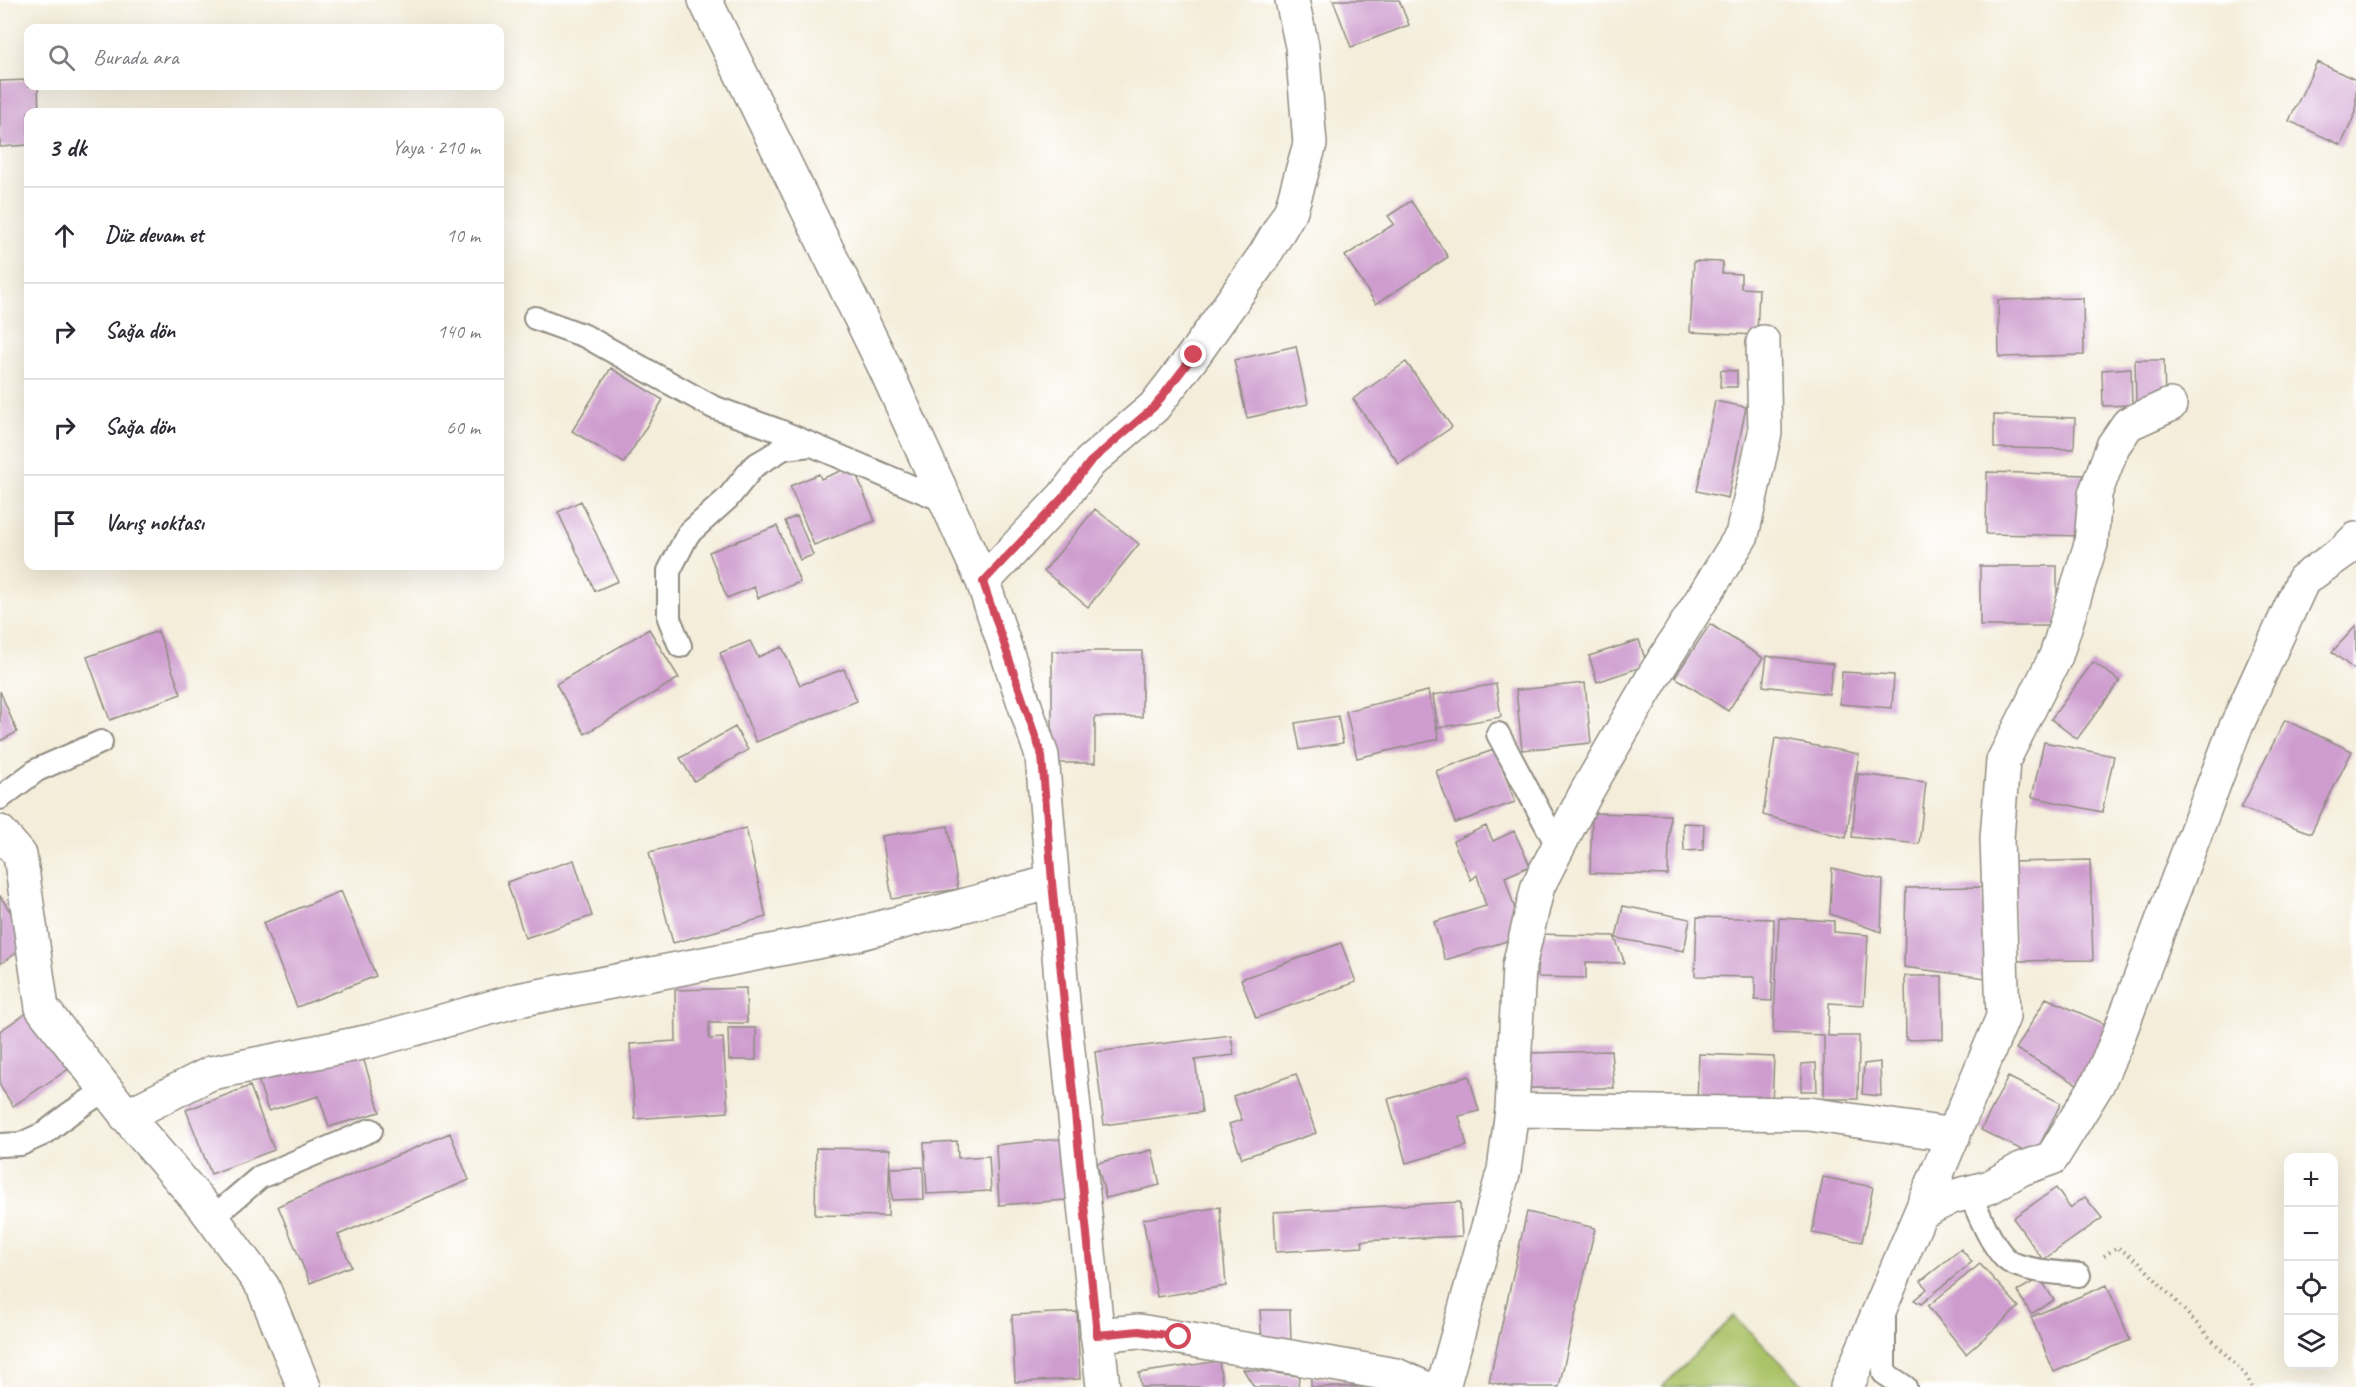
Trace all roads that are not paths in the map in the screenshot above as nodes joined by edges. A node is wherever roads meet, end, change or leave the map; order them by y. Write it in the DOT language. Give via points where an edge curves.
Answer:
graph roads {
  1 [pos="705,0"];
  2 [pos="1292,0"];
  3 [pos="535,318"];
  4 [pos="1763,342"];
  5 [pos="2170,405"];
  6 [pos="813,444"];
  7 [pos="945,501"];
  8 [pos="2356,539"];
  9 [pos="983,582"];
  10 [pos="680,646"];
  11 [pos="1498,734"];
  12 [pos="101,742"];
  13 [pos="0,798"];
  14 [pos="1558,847"];
  15 [pos="7,848"];
  16 [pos="1052,882"];
  17 [pos="106,1089"];
  18 [pos="1512,1110"];
  19 [pos="126,1116"];
  20 [pos="370,1130"];
  21 [pos="1954,1135"];
  22 [pos="0,1145"];
  23 [pos="1969,1192"];
  24 [pos="1922,1212"];
  25 [pos="212,1218"];
  26 [pos="2079,1275"];
  27 [pos="1884,1300"];
  28 [pos="1097,1335"];
  29 [pos="304,1387"];
  30 [pos="1103,1387"];
  31 [pos="1423,1387"];
  32 [pos="1443,1387"];
  33 [pos="1847,1387"];
  34 [pos="1905,1387"];
  1 -- 7 [label="street" via="884,366"];
  2 -- 9 [label="street" via="1302,46 1310,144 1291,210 1264,256 1154,407 1090,462 1064,496"];
  3 -- 6 [label="lane" via="585,336 713,407"];
  4 -- 14 [label="street" via="1765,433 1742,536 1653,677"];
  5 -- 21 [label="street" via="2128,424 2113,446 2096,494 2089,554 2056,656 2003,761 1997,838 2003,1017"];
  6 -- 7 [label="lane"];
  6 -- 10 [label="lane" via="784,447 754,466 728,498 688,534 669,571 669,618"];
  7 -- 9 [label="street"];
  8 -- 23 [label="street" via="2303,580 2234,731 2098,1083 2052,1158 2021,1169 1990,1187"];
  9 -- 16 [label="street" via="1042,756"];
  11 -- 14 [label="lane"];
  12 -- 13 [label="lane" via="37,770"];
  14 -- 18 [label="street" via="1538,886 1519,966"];
  15 -- 17 [label="street" via="42,1008"];
  16 -- 19 [label="street" via="853,935 518,1000 370,1041 212,1073"];
  16 -- 28 [label="street"];
  17 -- 19 [label="street"];
  17 -- 22 [label="lane" via="45,1134 21,1144"];
  18 -- 21 [label="street" via="1809,1114"];
  18 -- 32 [label="street" via="1504,1170"];
  19 -- 25 [label="street"];
  20 -- 25 [label="lane" via="260,1177"];
  21 -- 24 [label="street"];
  23 -- 24 [label="street"];
  23 -- 26 [label="lane" via="2007,1260 2036,1270"];
  24 -- 27 [label="street"];
  25 -- 29 [label="street" via="263,1287"];
  27 -- 33 [label="street"];
  27 -- 34 [label="lane" via="1884,1373"];
  28 -- 30 [label="street"];
  28 -- 31 [label="street" via="1139,1331 1396,1375"];
}
